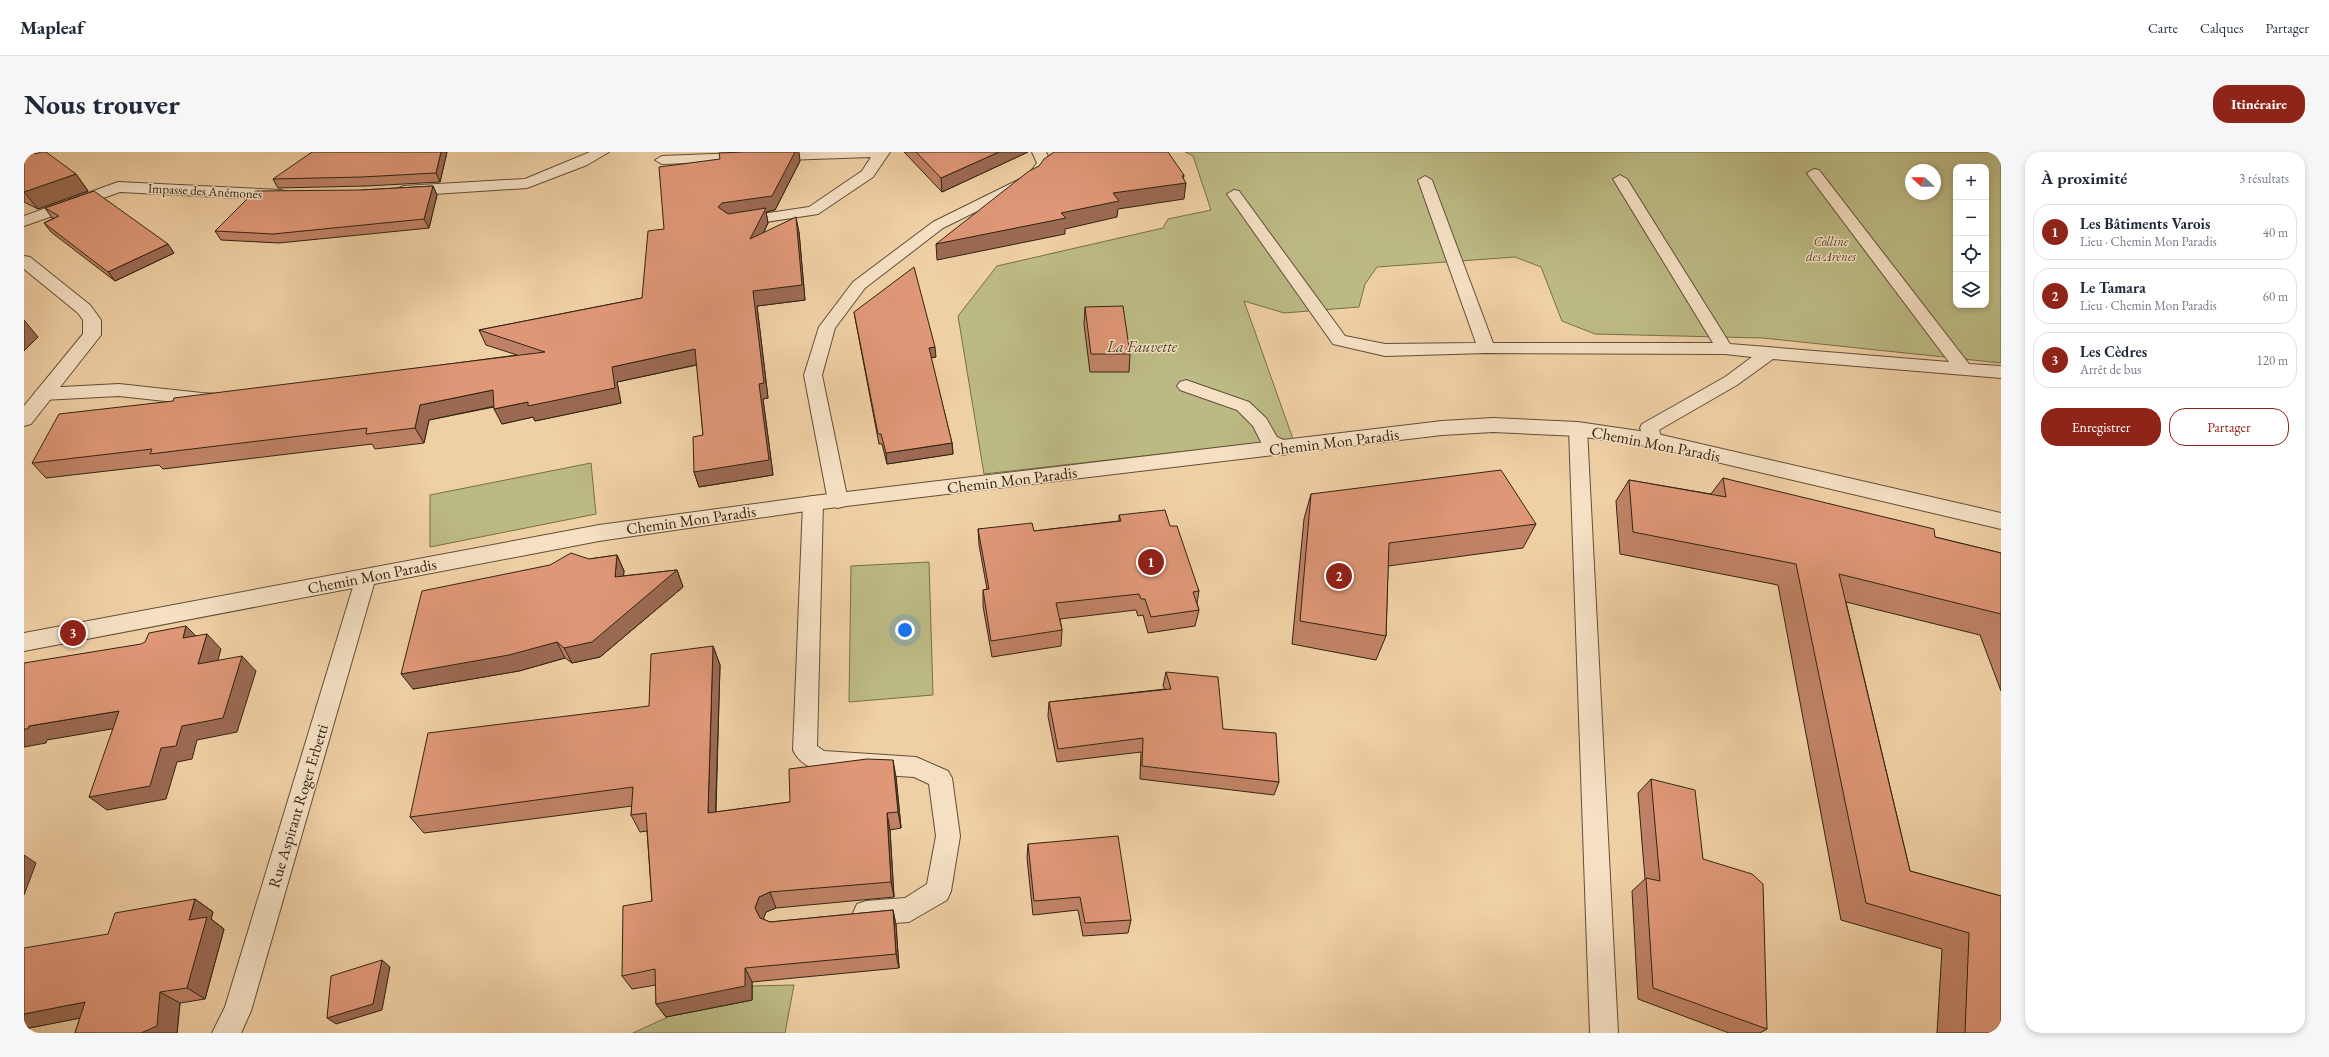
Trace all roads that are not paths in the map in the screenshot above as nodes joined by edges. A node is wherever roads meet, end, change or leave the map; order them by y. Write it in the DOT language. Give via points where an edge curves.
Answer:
graph roads {
  1 [pos="602,152"];
  2 [pos="882,152"];
  3 [pos="1039,152"];
  4 [pos="662,160"];
  5 [pos="1814,173"];
  6 [pos="1620,179"];
  7 [pos="1425,180"];
  8 [pos="390,192"];
  9 [pos="1234,194"];
  10 [pos="298,195"];
  11 [pos="24,221"];
  12 [pos="731,222"];
  13 [pos="24,262"];
  14 [pos="1486,348"];
  15 [pos="1725,349"];
  16 [pos="1770,352"];
  17 [pos="1964,368"];
  18 [pos="2001,372"];
  19 [pos="1186,386"];
  20 [pos="225,396"];
  21 [pos="31,406"];
  22 [pos="1578,429"];
  23 [pos="1653,440"];
  24 [pos="1283,448"];
  25 [pos="838,501"];
  26 [pos="813,503"];
  27 [pos="2001,521"];
  28 [pos="366,577"];
  29 [pos="24,642"];
  30 [pos="847,915"];
  31 [pos="226,1033"];
  32 [pos="1604,1033"];
  1 -- 8 [label="street" via="527,183"];
  2 -- 4 [label="lane"];
  2 -- 12 [label="lane" via="868,174 813,212"];
  3 -- 25 [label="lane" via="1044,163 1033,178 938,225 859,284 827,327 813,375"];
  5 -- 17 [label="lane"];
  6 -- 15 [label="lane"];
  7 -- 14 [label="lane"];
  9 -- 14 [label="lane" via="1339,340 1385,350"];
  10 -- 11 [label="street, Impasse des Anémones" via="118,186"];
  13 -- 21 [label="street" via="84,309 92,320 92,335"];
  14 -- 15 [label="lane"];
  15 -- 16 [label="lane"];
  16 -- 17 [label="lane"];
  16 -- 23 [label="lane" via="1731,381 1649,428"];
  17 -- 18 [label="lane"];
  19 -- 24 [label="lane" via="1243,406 1260,422 1270,441"];
  20 -- 21 [label="lane" via="202,399 119,390"];
  22 -- 23 [label="street, Chemin Mon Paradis"];
  22 -- 24 [label="street, Chemin Mon Paradis" via="1493,425 1442,428"];
  22 -- 32 [label="lane"];
  23 -- 27 [label="street, Chemin Mon Paradis"];
  24 -- 25 [label="street, Chemin Mon Paradis"];
  25 -- 26 [label="street, Chemin Mon Paradis"];
  26 -- 28 [label="street, Chemin Mon Paradis" via="599,533"];
  26 -- 30 [label="lane" via="805,750 819,761 916,767 940,778 948,836 938,891 910,910"];
  28 -- 29 [label="street, Chemin Mon Paradis"];
  28 -- 31 [label="lane, Rue Aspirant Roger Erbetti" via="237,1011"];
}
